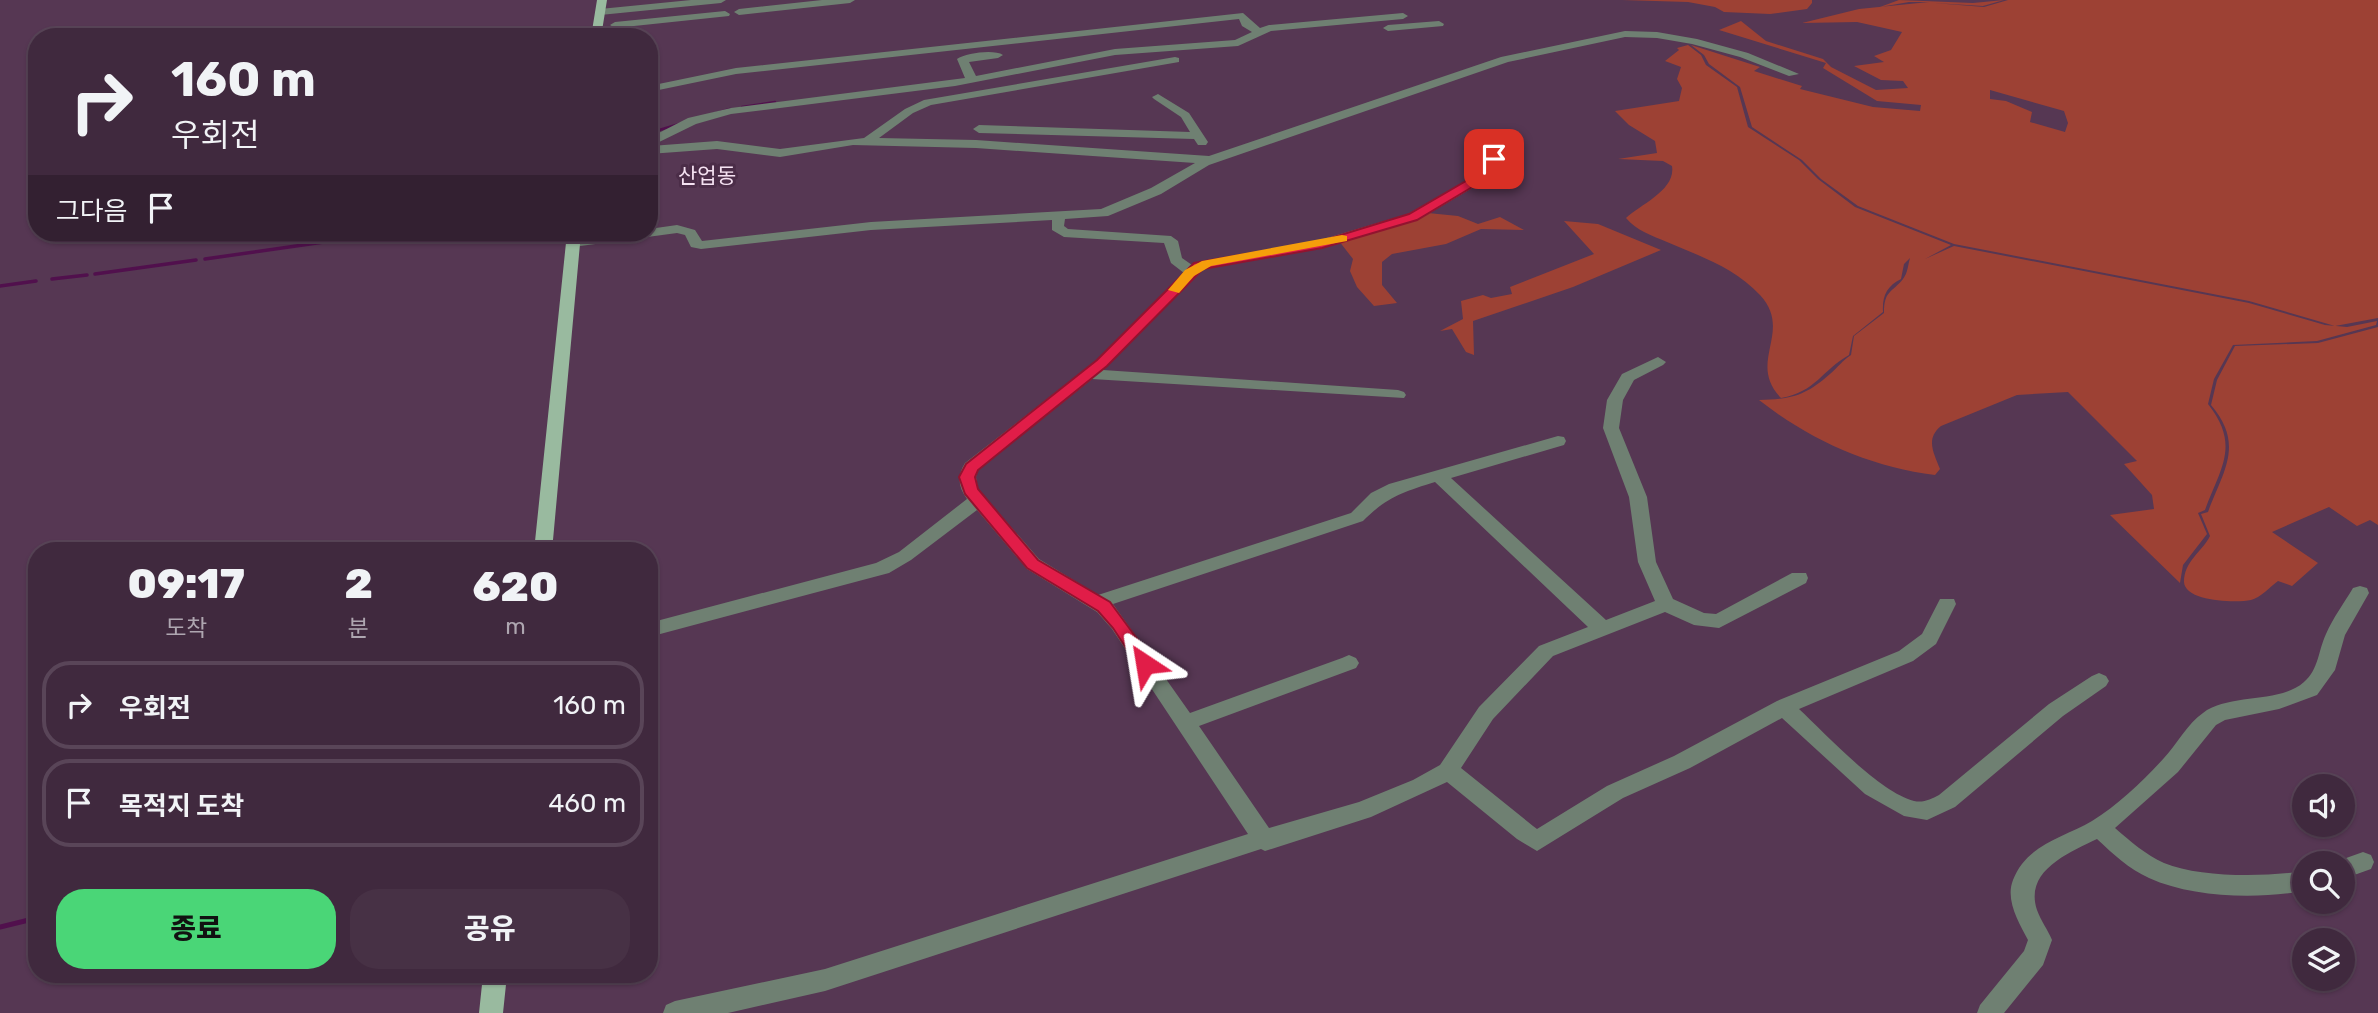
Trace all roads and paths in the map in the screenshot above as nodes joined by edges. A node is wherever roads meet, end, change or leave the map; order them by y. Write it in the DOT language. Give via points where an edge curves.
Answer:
graph roads {
  1 [pos="602,0"];
  2 [pos="721,0"];
  3 [pos="850,0"];
  4 [pos="600,12"];
  5 [pos="739,12"];
  6 [pos="725,14"];
  7 [pos="1403,16"];
  8 [pos="1439,24"];
  9 [pos="615,25"];
  10 [pos="597,28"];
  11 [pos="1257,31"];
  12 [pos="1040,40"];
  13 [pos="1238,43"];
  14 [pos="1175,60"];
  15 [pos="1794,74"];
  16 [pos="972,80"];
  17 [pos="658,87"];
  18 [pos="1158,97"];
  19 [pos="979,128"];
  20 [pos="1198,136"];
  21 [pos="658,138"];
  22 [pos="866,142"];
  23 [pos="1503,145"];
  24 [pos="658,149"];
  25 [pos="1204,160"];
  26 [pos="1059,218"];
  27 [pos="658,231"];
  28 [pos="574,242"];
  29 [pos="1192,271"];
  30 [pos="1658,362"];
  31 [pos="1090,374"];
  32 [pos="1398,395"];
  33 [pos="1558,441"];
  34 [pos="1439,476"];
  35 [pos="978,500"];
  36 [pos="544,542"];
  37 [pos="1799,578"];
  38 [pos="2360,593"];
  39 [pos="1666,604"];
  40 [pos="1947,604"];
  41 [pos="1104,607"];
  42 [pos="658,628"];
  43 [pos="1602,628"];
  44 [pos="1349,663"];
  45 [pos="2099,681"];
  46 [pos="1784,707"];
  47 [pos="1184,723"];
  48 [pos="1448,771"];
  49 [pos="2099,828"];
  50 [pos="1265,841"];
  51 [pos="2292,881"];
  52 [pos="494,983"];
  53 [pos="491,1013"];
  54 [pos="675,1013"];
  55 [pos="1989,1013"];
  1 -- 4 [label="main road"];
  2 -- 4 [label="street"];
  3 -- 5 [label="street"];
  4 -- 10 [label="main road"];
  6 -- 9 [label="street"];
  7 -- 11 [label="street"];
  8 -- 13 [label="street"];
  11 -- 12 [label="street" via="1243,16"];
  11 -- 13 [label="street"];
  12 -- 16 [label="street" via="1032,43 1035,50 962,59"];
  12 -- 17 [label="street" via="736,71"];
  13 -- 16 [label="street" via="1115,52"];
  14 -- 22 [label="street" via="928,102"];
  15 -- 25 [label="street" via="1693,41 1625,34 1505,59"];
  16 -- 21 [label="street" via="714,114"];
  18 -- 20 [label="street" via="1185,115"];
  19 -- 20 [label="street"];
  20 -- 25 [label="street"];
  22 -- 24 [label="street" via="780,153 717,145"];
  22 -- 25 [label="street" via="976,144"];
  23 -- 29 [label="street" via="1475,181 1413,217 1322,244 1207,263"];
  25 -- 26 [label="street" via="1118,209"];
  26 -- 27 [label="street" via="871,226 701,245 688,230"];
  26 -- 29 [label="street" via="1057,228 1063,233 1166,239 1176,263"];
  28 -- 36 [label="main road"];
  29 -- 31 [label="street"];
  30 -- 39 [label="street" via="1628,377 1615,400 1611,428 1638,497 1647,562"];
  31 -- 32 [label="street"];
  31 -- 35 [label="street" via="971,467 967,477"];
  33 -- 34 [label="street"];
  34 -- 41 [label="street" via="1386,493 1357,517 1104,600"];
  34 -- 43 [label="street"];
  35 -- 41 [label="street" via="1032,564"];
  35 -- 42 [label="street" via="905,556 882,568"];
  37 -- 39 [label="street" via="1719,621 1701,620"];
  38 -- 49 [label="street" via="2335,635 2325,670 2310,689 2209,719 2170,766"];
  39 -- 43 [label="street"];
  40 -- 46 [label="street" via="1929,639 1906,656"];
  41 -- 47 [label="street"];
  43 -- 48 [label="street" via="1546,651 1486,713"];
  44 -- 47 [label="street"];
  45 -- 46 [label="street" via="2056,710 1947,802 1926,811 1905,808 1866,784"];
  46 -- 48 [label="street" via="1615,792 1537,841"];
  47 -- 50 [label="street"];
  48 -- 50 [label="street" via="1363,810"];
  49 -- 51 [label="street" via="2161,872 2207,881"];
  49 -- 55 [label="street" via="2057,847 2038,862 2023,883 2025,910 2040,940 2034,957"];
  50 -- 54 [label="street" via="1195,859 825,980"];
  52 -- 53 [label="main road"];
}
